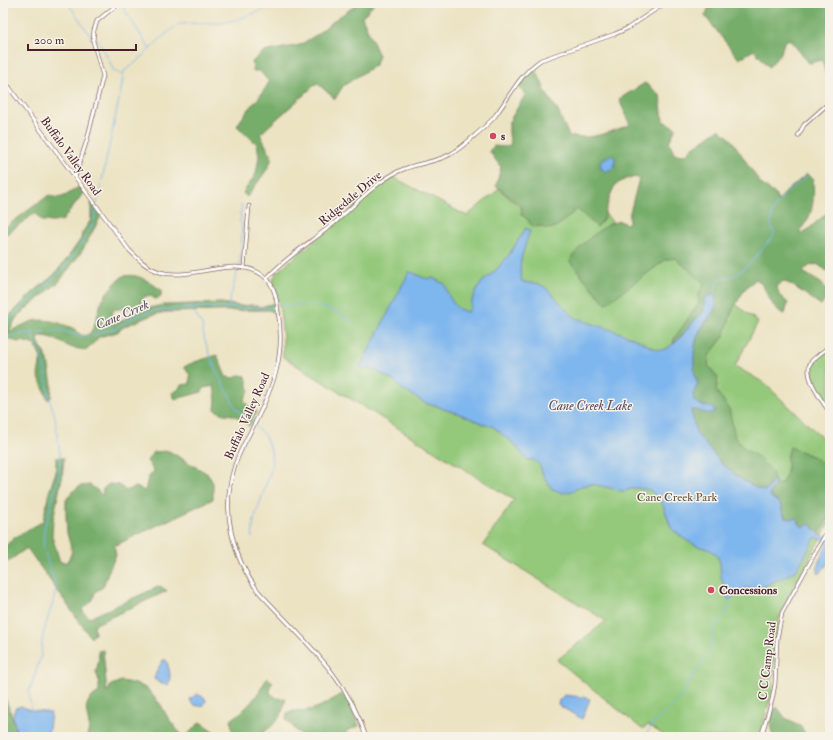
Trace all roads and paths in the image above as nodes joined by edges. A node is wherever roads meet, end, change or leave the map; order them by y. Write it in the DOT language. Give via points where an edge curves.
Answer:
graph roads {
  1 [pos="119,3"];
  2 [pos="665,3"];
  3 [pos="3,79"];
  4 [pos="10,88"];
  5 [pos="3,93"];
  6 [pos="830,102"];
  7 [pos="798,136"];
  8 [pos="76,177"];
  9 [pos="250,206"];
  10 [pos="244,268"];
  11 [pos="267,278"];
  12 [pos="830,346"];
  13 [pos="830,413"];
  14 [pos="830,526"];
  15 [pos="366,737"];
  16 [pos="761,737"];
  1 -- 8 [label="street" via="97,21 94,30 93,41 104,76"];
  2 -- 11 [label="street, Ridgedale Drive" via="615,34 540,60 522,76 493,118 451,154 400,170 386,178"];
  3 -- 4 [label="street, Buffalo Valley Road"];
  4 -- 5 [label="street"];
  4 -- 8 [label="street, Buffalo Valley Road"];
  6 -- 7 [label="street" via="804,125"];
  8 -- 10 [label="street, Buffalo Valley Road" via="128,250 150,268 182,274"];
  9 -- 10 [label="street"];
  10 -- 11 [label="street, Buffalo Valley Road"];
  11 -- 15 [label="street, Buffalo Valley Road" via="277,302 280,319 279,359 271,386 234,468 229,498 230,529 238,556 250,581 330,669 356,712"];
  12 -- 13 [label="street" via="810,363 808,371 809,378"];
  14 -- 16 [label="street, C C Camp Road" via="782,613 777,639 775,684"];
}
